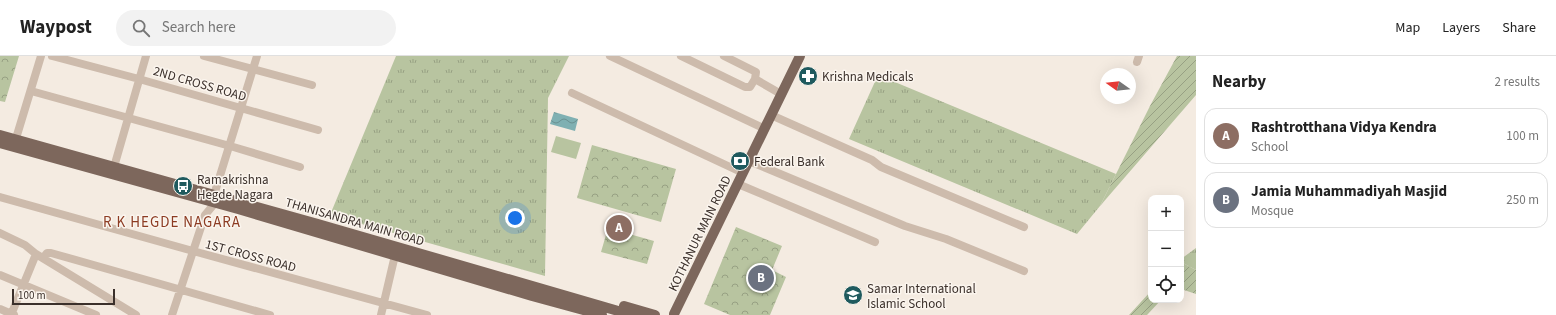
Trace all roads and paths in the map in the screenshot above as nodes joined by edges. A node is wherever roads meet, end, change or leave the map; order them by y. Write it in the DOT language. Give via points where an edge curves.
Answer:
graph roads {
  1 [pos="41,56"];
  2 [pos="52,56"];
  3 [pos="146,56"];
  4 [pos="204,56"];
  5 [pos="257,56"];
  6 [pos="610,56"];
  7 [pos="681,56"];
  8 [pos="724,56"];
  9 [pos="800,56"];
  10 [pos="253,70"];
  11 [pos="139,79"];
  12 [pos="755,79"];
  13 [pos="312,85"];
  14 [pos="31,91"];
  15 [pos="572,93"];
  16 [pos="781,94"];
  17 [pos="241,108"];
  18 [pos="771,115"];
  19 [pos="128,118"];
  20 [pos="765,129"];
  21 [pos="318,130"];
  22 [pos="0,136"];
  23 [pos="0,143"];
  24 [pos="15,144"];
  25 [pos="230,146"];
  26 [pos="749,161"];
  27 [pos="114,167"];
  28 [pos="300,167"];
  29 [pos="743,173"];
  30 [pos="738,184"];
  31 [pos="0,196"];
  32 [pos="215,199"];
  33 [pos="1024,227"];
  34 [pos="0,233"];
  35 [pos="875,242"];
  36 [pos="193,251"];
  37 [pos="396,251"];
  38 [pos="40,256"];
  39 [pos="1024,271"];
  40 [pos="0,275"];
  41 [pos="24,285"];
  42 [pos="180,291"];
  43 [pos="530,291"];
  44 [pos="384,303"];
  45 [pos="0,309"];
  46 [pos="12,315"];
  47 [pos="96,315"];
  48 [pos="136,315"];
  49 [pos="172,315"];
  50 [pos="270,315"];
  51 [pos="381,315"];
  52 [pos="427,315"];
  53 [pos="580,315"];
  54 [pos="602,315"];
  55 [pos="632,315"];
  56 [pos="655,315"];
  57 [pos="673,315"];
  1 -- 14 [label="street"];
  2 -- 11 [label="street, 2ND CROSS ROAD"];
  3 -- 11 [label="street"];
  4 -- 10 [label="street"];
  5 -- 10 [label="street"];
  6 -- 20 [label="street"];
  7 -- 12 [label="street" via="745,87 750,87"];
  8 -- 12 [label="street" via="756,72"];
  9 -- 16 [label="main road, KOTHANUR MAIN ROAD"];
  10 -- 13 [label="street"];
  10 -- 17 [label="street"];
  11 -- 17 [label="street, 2ND CROSS ROAD"];
  11 -- 19 [label="street"];
  12 -- 16 [label="street"];
  14 -- 19 [label="street"];
  14 -- 24 [label="street"];
  15 -- 29 [label="street"];
  16 -- 18 [label="main road, KOTHANUR MAIN ROAD"];
  17 -- 21 [label="street, 2ND CROSS ROAD"];
  17 -- 25 [label="street"];
  18 -- 20 [label="main road, KOTHANUR MAIN ROAD"];
  18 -- 33 [label="street" via="872,160 881,167"];
  19 -- 25 [label="street"];
  19 -- 27 [label="street"];
  20 -- 26 [label="main road, KOTHANUR MAIN ROAD"];
  22 -- 24 [label="main road, THANISANDRA MAIN ROAD"];
  23 -- 24 [label="main road, THANISANDRA MAIN ROAD"];
  24 -- 27 [label="main road, THANISANDRA MAIN ROAD"];
  24 -- 32 [label="main road, THANISANDRA MAIN ROAD"];
  25 -- 28 [label="street"];
  25 -- 32 [label="street"];
  26 -- 29 [label="main road, KOTHANUR MAIN ROAD"];
  26 -- 39 [label="street" via="905,226 946,239"];
  27 -- 32 [label="main road, THANISANDRA MAIN ROAD"];
  29 -- 30 [label="main road, KOTHANUR MAIN ROAD"];
  30 -- 35 [label="street"];
  30 -- 57 [label="main road, KOTHANUR MAIN ROAD"];
  31 -- 36 [label="street, 1ST CROSS ROAD"];
  32 -- 36 [label="street" via="205,215"];
  32 -- 37 [label="main road, THANISANDRA MAIN ROAD"];
  34 -- 38 [label="street" via="25,245"];
  36 -- 42 [label="street"];
  36 -- 44 [label="street, 1ST CROSS ROAD"];
  37 -- 43 [label="main road, THANISANDRA MAIN ROAD"];
  37 -- 44 [label="street"];
  38 -- 41 [label="street"];
  38 -- 42 [label="street" via="51,253"];
  38 -- 48 [label="street"];
  40 -- 41 [label="street"];
  41 -- 46 [label="street"];
  41 -- 47 [label="street"];
  42 -- 49 [label="street"];
  42 -- 50 [label="street"];
  43 -- 53 [label="main road, THANISANDRA MAIN ROAD" via="531,302"];
  43 -- 54 [label="main road"];
  43 -- 55 [label="main road"];
  43 -- 56 [label="main road, THANISANDRA MAIN ROAD" via="538,283"];
  44 -- 51 [label="street"];
  44 -- 52 [label="street, 1ST CROSS ROAD"];
  45 -- 46 [label="street"];
}
